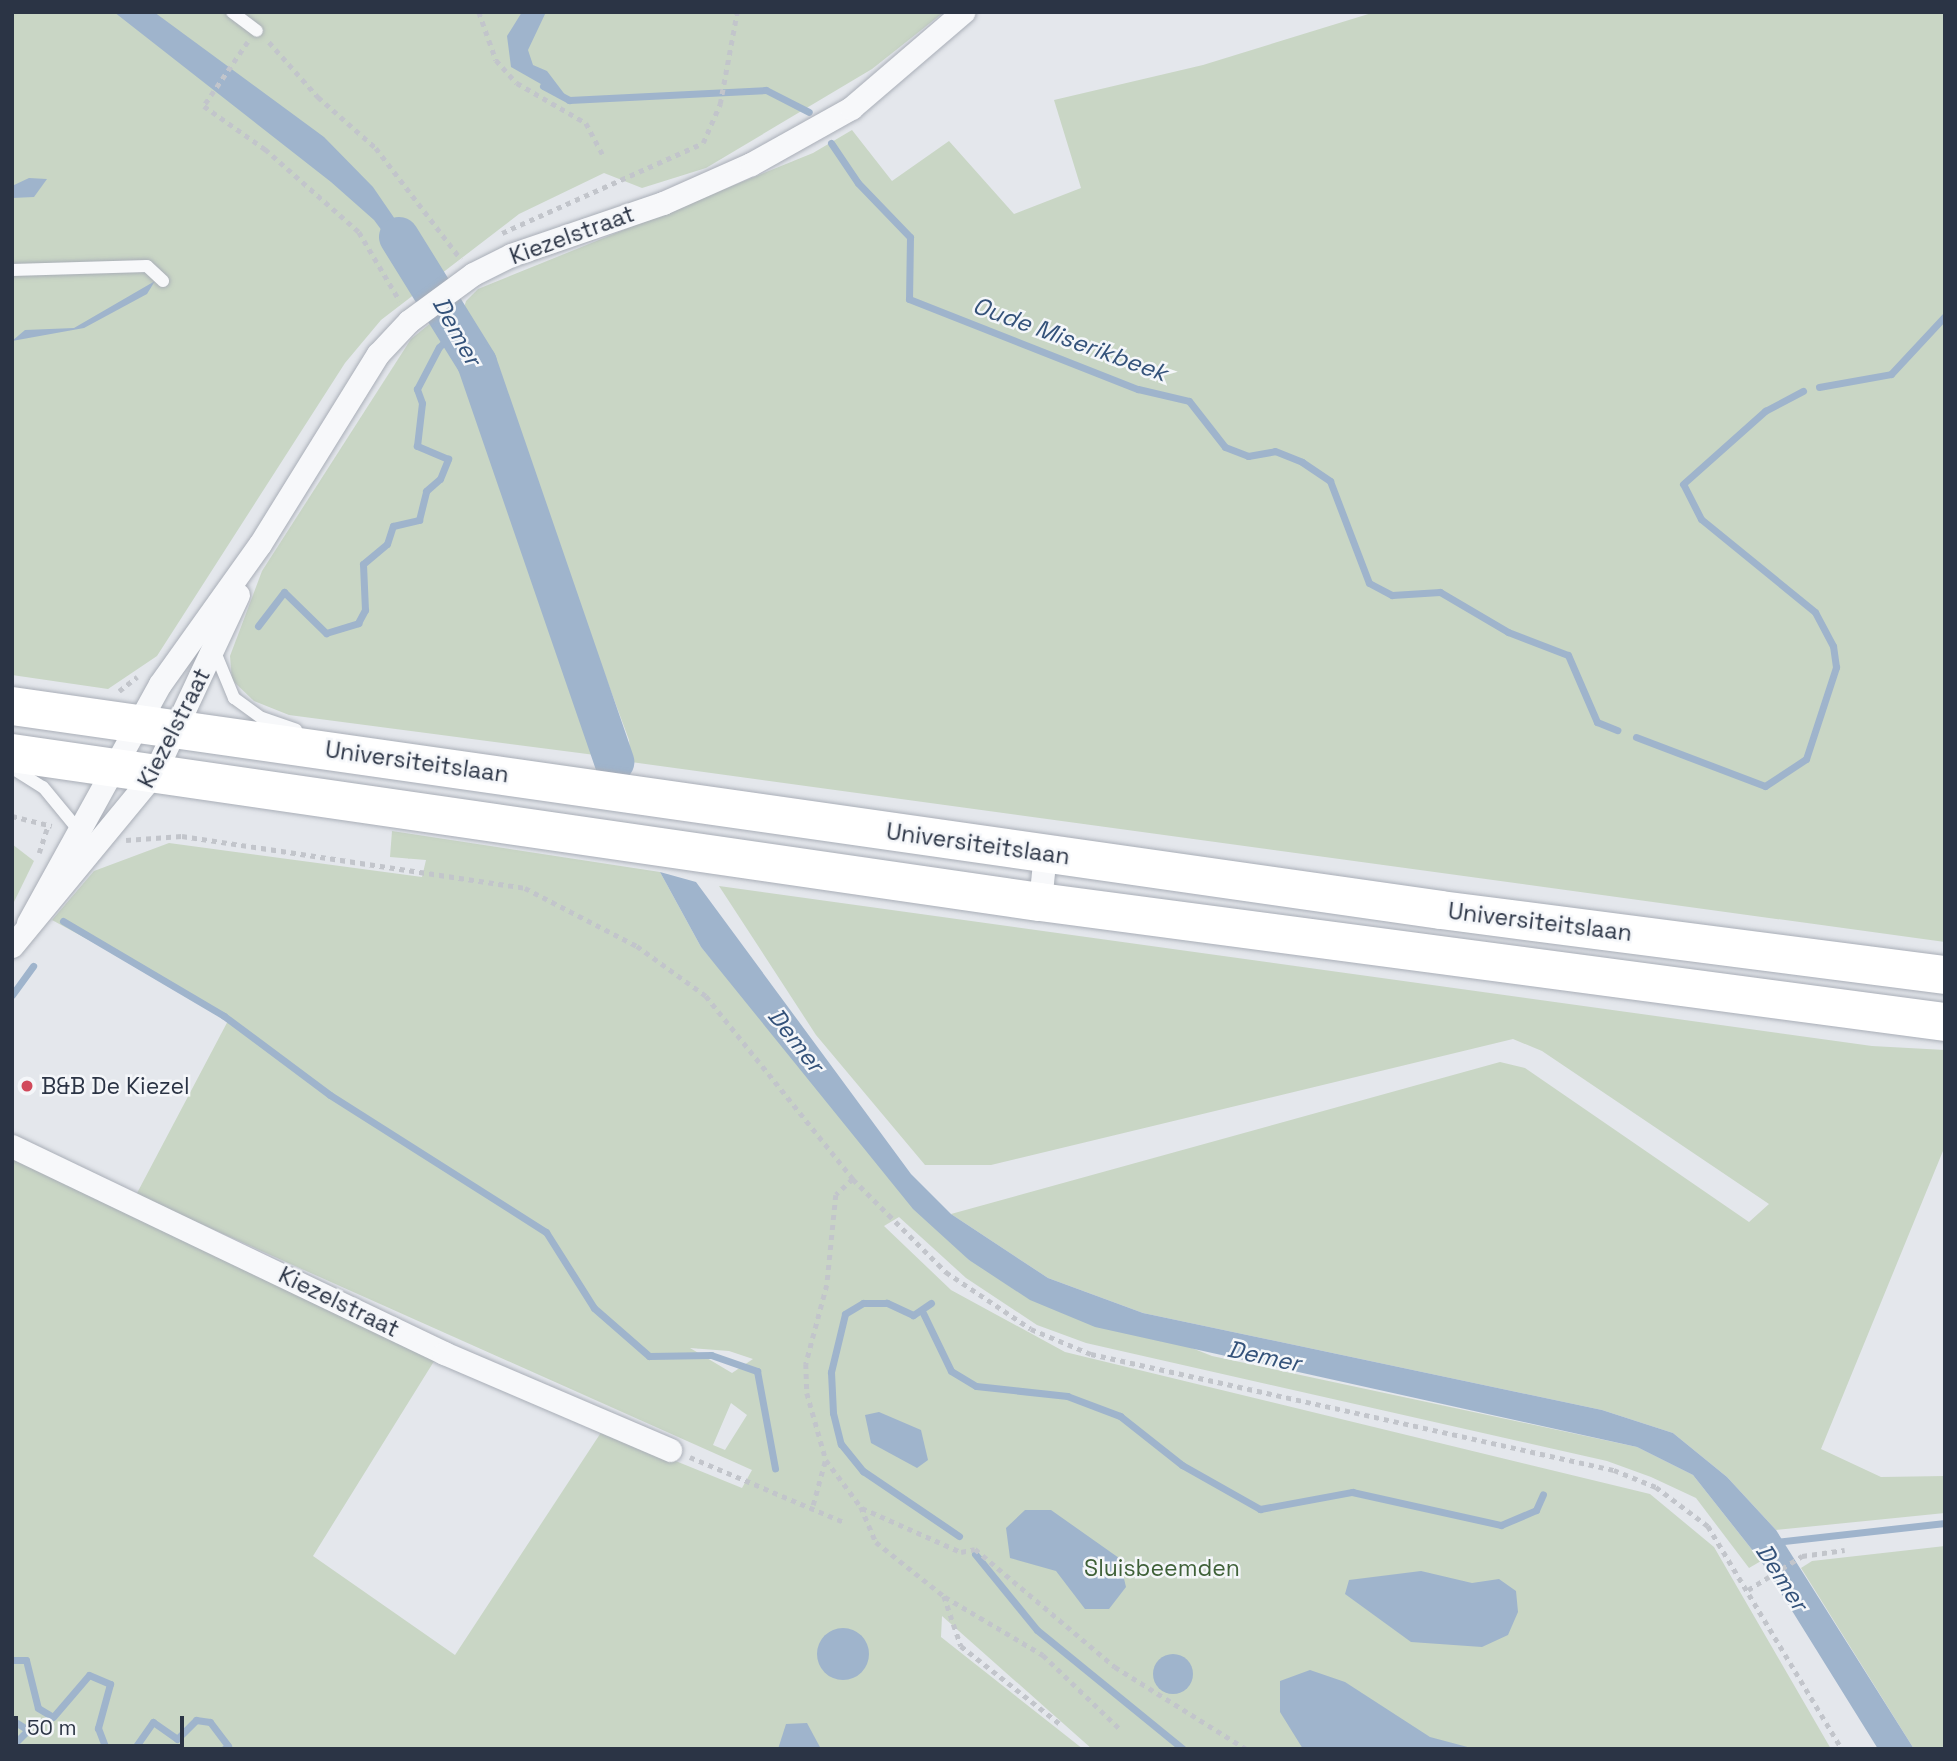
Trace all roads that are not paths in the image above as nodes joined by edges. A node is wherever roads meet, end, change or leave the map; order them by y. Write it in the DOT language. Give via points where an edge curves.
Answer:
graph roads {
  1 [pos="232,12"];
  2 [pos="963,12"];
  3 [pos="257,31"];
  4 [pos="12,270"];
  5 [pos="163,281"];
  6 [pos="260,544"];
  7 [pos="214,648"];
  8 [pos="12,706"];
  9 [pos="136,724"];
  10 [pos="178,730"];
  11 [pos="12,753"];
  12 [pos="365,754"];
  13 [pos="113,767"];
  14 [pos="12,768"];
  15 [pos="154,774"];
  16 [pos="76,827"];
  17 [pos="1045,853"];
  18 [pos="1040,902"];
  19 [pos="28,923"];
  20 [pos="12,946"];
  21 [pos="1945,975"];
  22 [pos="1945,1022"];
  23 [pos="12,1146"];
  24 [pos="670,1450"];
  1 -- 3 [label="lane"];
  2 -- 6 [label="street, Kiezelstraat" via="851,108 751,164 663,203 462,272 378,354"];
  4 -- 5 [label="lane" via="147,266"];
  6 -- 7 [label="street, Kiezelstraat"];
  6 -- 9 [label="street, Kiezelstraat"];
  7 -- 10 [label="street, Kiezelstraat"];
  7 -- 12 [label="lane" via="225,687 244,708"];
  8 -- 9 [label="highway, Universiteitslaan"];
  9 -- 10 [label="highway, Universiteitslaan"];
  9 -- 13 [label="street, Kiezelstraat"];
  10 -- 12 [label="highway, Universiteitslaan"];
  10 -- 15 [label="street, Kiezelstraat"];
  11 -- 13 [label="highway, Universiteitslaan"];
  12 -- 17 [label="highway, Universiteitslaan"];
  13 -- 15 [label="highway, Universiteitslaan"];
  13 -- 16 [label="street, Kiezelstraat"];
  14 -- 16 [label="lane" via="43,787"];
  15 -- 18 [label="highway, Universiteitslaan"];
  15 -- 19 [label="street, Kiezelstraat"];
  16 -- 19 [label="street, Kiezelstraat"];
  17 -- 18 [label="street"];
  17 -- 21 [label="highway, Universiteitslaan"];
  18 -- 22 [label="highway, Universiteitslaan"];
  19 -- 20 [label="street, Kiezelstraat"];
  23 -- 24 [label="street, Kiezelstraat" via="444,1353"];
}
